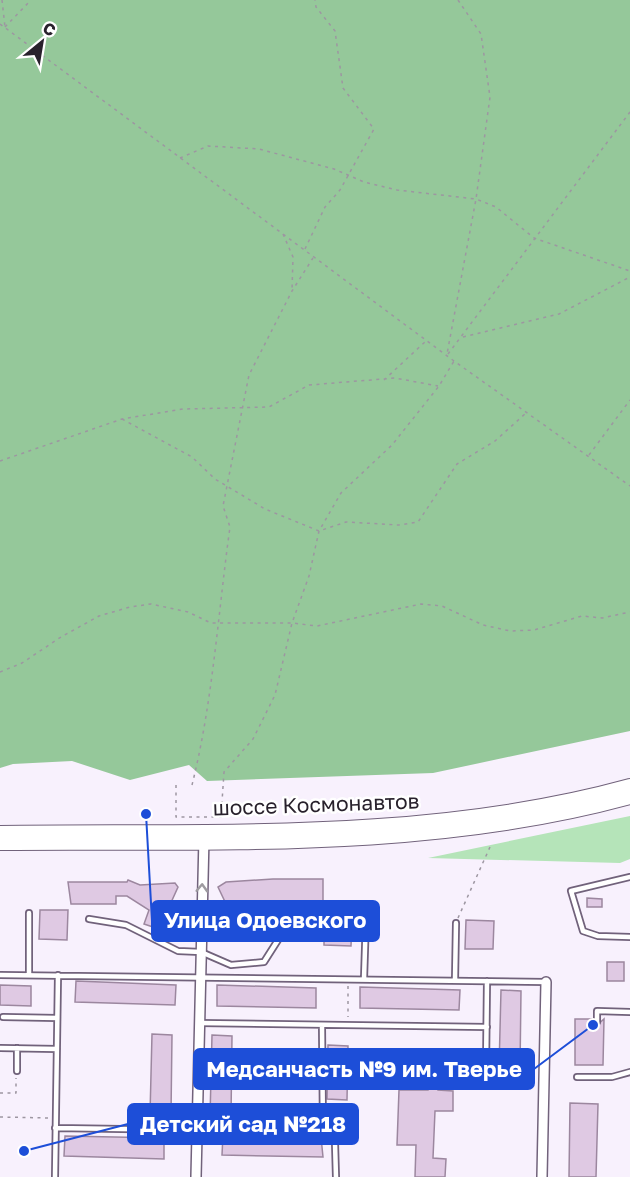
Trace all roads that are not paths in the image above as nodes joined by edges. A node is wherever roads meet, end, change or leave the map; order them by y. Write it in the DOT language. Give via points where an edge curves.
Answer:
graph roads {
  1 [pos="630,786"];
  2 [pos="630,797"];
  3 [pos="0,833"];
  4 [pos="204,835"];
  5 [pos="0,843"];
  6 [pos="630,877"];
  7 [pos="29,913"];
  8 [pos="366,918"];
  9 [pos="89,919"];
  10 [pos="456,923"];
  11 [pos="285,929"];
  12 [pos="630,937"];
  13 [pos="201,952"];
  14 [pos="0,975"];
  15 [pos="29,975"];
  16 [pos="58,975"];
  17 [pos="200,977"];
  18 [pos="364,979"];
  19 [pos="455,980"];
  20 [pos="487,981"];
  21 [pos="546,982"];
  22 [pos="630,1012"];
  23 [pos="3,1017"];
  24 [pos="57,1018"];
  25 [pos="597,1022"];
  26 [pos="199,1023"];
  27 [pos="322,1026"];
  28 [pos="486,1027"];
  29 [pos="0,1048"];
  30 [pos="17,1048"];
  31 [pos="57,1049"];
  32 [pos="486,1070"];
  33 [pos="17,1071"];
  34 [pos="630,1072"];
  35 [pos="577,1077"];
  36 [pos="56,1128"];
  37 [pos="197,1130"];
  38 [pos="323,1132"];
  39 [pos="55,1177"];
  40 [pos="196,1177"];
  41 [pos="336,1177"];
  42 [pos="542,1177"];
  1 -- 4 [label="main road, шоссе Космонавтов" via="532,808 416,822"];
  2 -- 4 [label="main road, шоссе Космонавтов" via="533,819 380,837"];
  3 -- 4 [label="main road, шоссе Космонавтов"];
  4 -- 5 [label="main road, шоссе Космонавтов"];
  13 -- 4 [label="street, one-way"];
  6 -- 12 [label="lane" via="571,891 584,931 598,936"];
  7 -- 15 [label="lane"];
  8 -- 18 [label="lane"];
  9 -- 13 [label="lane" via="126,925 178,951"];
  10 -- 19 [label="lane"];
  11 -- 13 [label="lane" via="264,962 231,965"];
  13 -- 17 [label="street"];
  14 -- 15 [label="lane"];
  15 -- 16 [label="lane"];
  16 -- 17 [label="lane"];
  16 -- 24 [label="lane"];
  17 -- 18 [label="lane"];
  17 -- 26 [label="street"];
  18 -- 19 [label="lane"];
  19 -- 20 [label="lane"];
  20 -- 21 [label="lane"];
  20 -- 28 [label="lane"];
  21 -- 42 [label="street"];
  22 -- 25 [label="lane" via="597,1011"];
  23 -- 24 [label="lane"];
  24 -- 31 [label="lane"];
  26 -- 27 [label="lane"];
  26 -- 37 [label="street"];
  27 -- 28 [label="lane"];
  27 -- 38 [label="lane"];
  28 -- 32 [label="lane"];
  29 -- 30 [label="lane"];
  30 -- 31 [label="lane"];
  30 -- 33 [label="lane"];
  31 -- 36 [label="lane"];
  34 -- 35 [label="lane" via="612,1077"];
  36 -- 37 [label="lane"];
  36 -- 39 [label="lane"];
  37 -- 38 [label="lane"];
  37 -- 40 [label="street"];
  38 -- 41 [label="lane" via="335,1143"];
}
